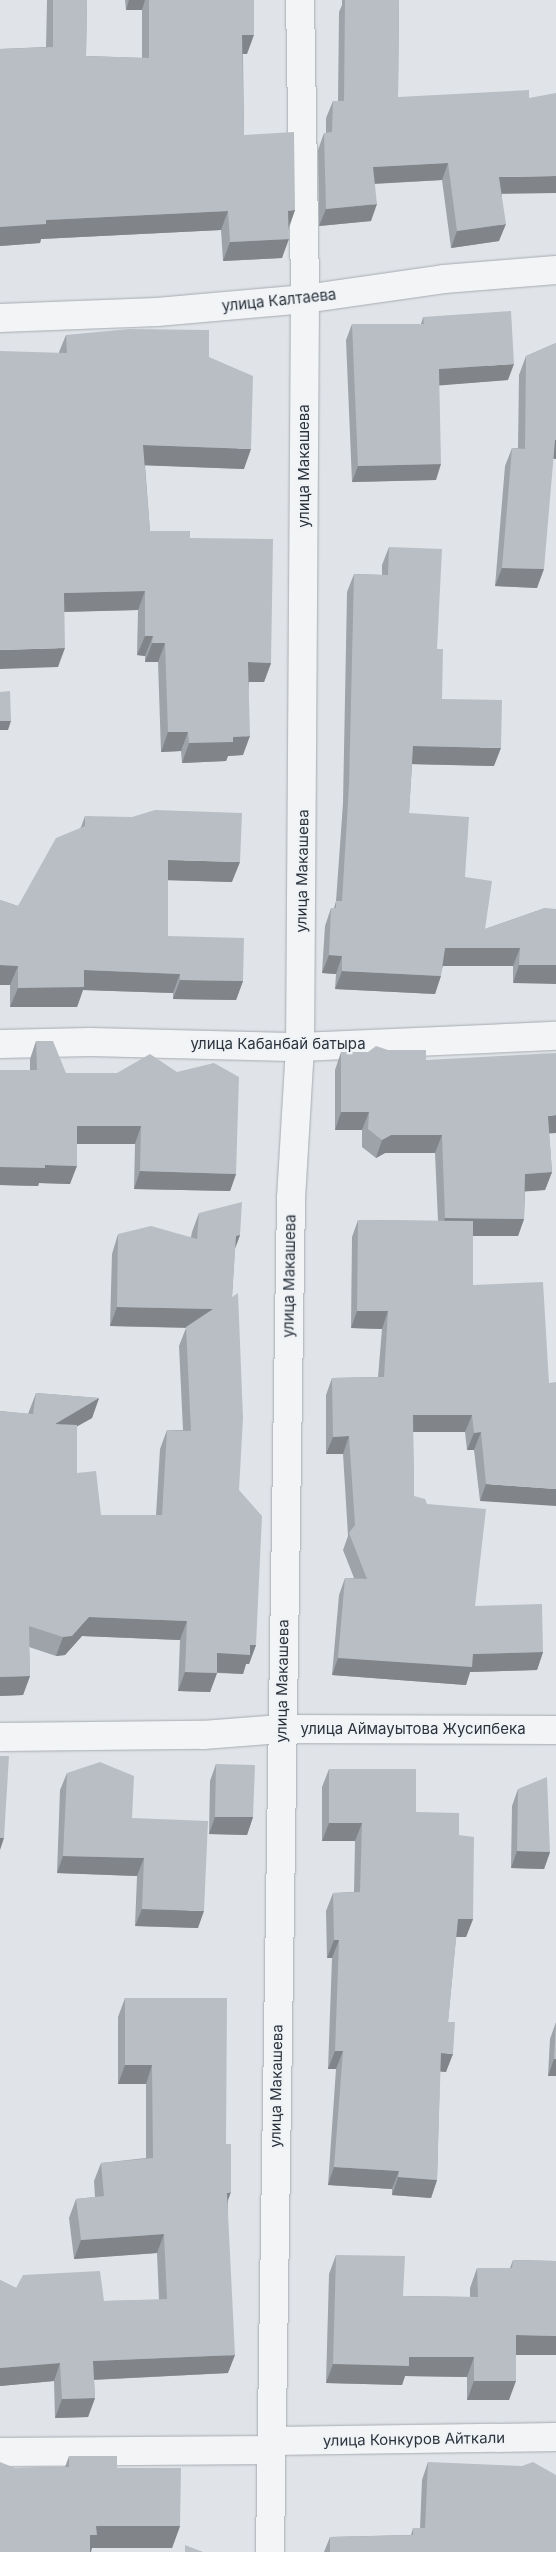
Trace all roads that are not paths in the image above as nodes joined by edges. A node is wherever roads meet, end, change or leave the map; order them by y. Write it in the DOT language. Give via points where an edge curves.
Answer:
graph roads {
  1 [pos="300,0"];
  2 [pos="556,270"];
  3 [pos="305,299"];
  4 [pos="0,318"];
  5 [pos="556,1036"];
  6 [pos="0,1044"];
  7 [pos="300,1047"];
  8 [pos="281,1729"];
  9 [pos="556,1730"];
  10 [pos="0,1737"];
  11 [pos="556,2437"];
  12 [pos="272,2445"];
  13 [pos="0,2452"];
  14 [pos="270,2552"];
  1 -- 3 [label="street, улица Макашева"];
  2 -- 3 [label="street, улица Калтаева" via="444,279"];
  3 -- 4 [label="street, улица Калтаева" via="157,312"];
  3 -- 7 [label="street, улица Макашева"];
  5 -- 7 [label="street, улица Кабанбай батыра"];
  6 -- 7 [label="street, улица Кабанбай батыра" via="90,1042"];
  7 -- 8 [label="street, улица Макашева" via="291,1198"];
  8 -- 9 [label="street, улица Аймауытова Жусипбека"];
  8 -- 10 [label="street, улица Аймауытова Жусипбека" via="203,1735"];
  8 -- 12 [label="street, улица Макашева"];
  11 -- 12 [label="street, улица Конкуров Айткали"];
  12 -- 13 [label="street, улица Конкуров Айткали"];
  12 -- 14 [label="street, улица Макашева"];
}
